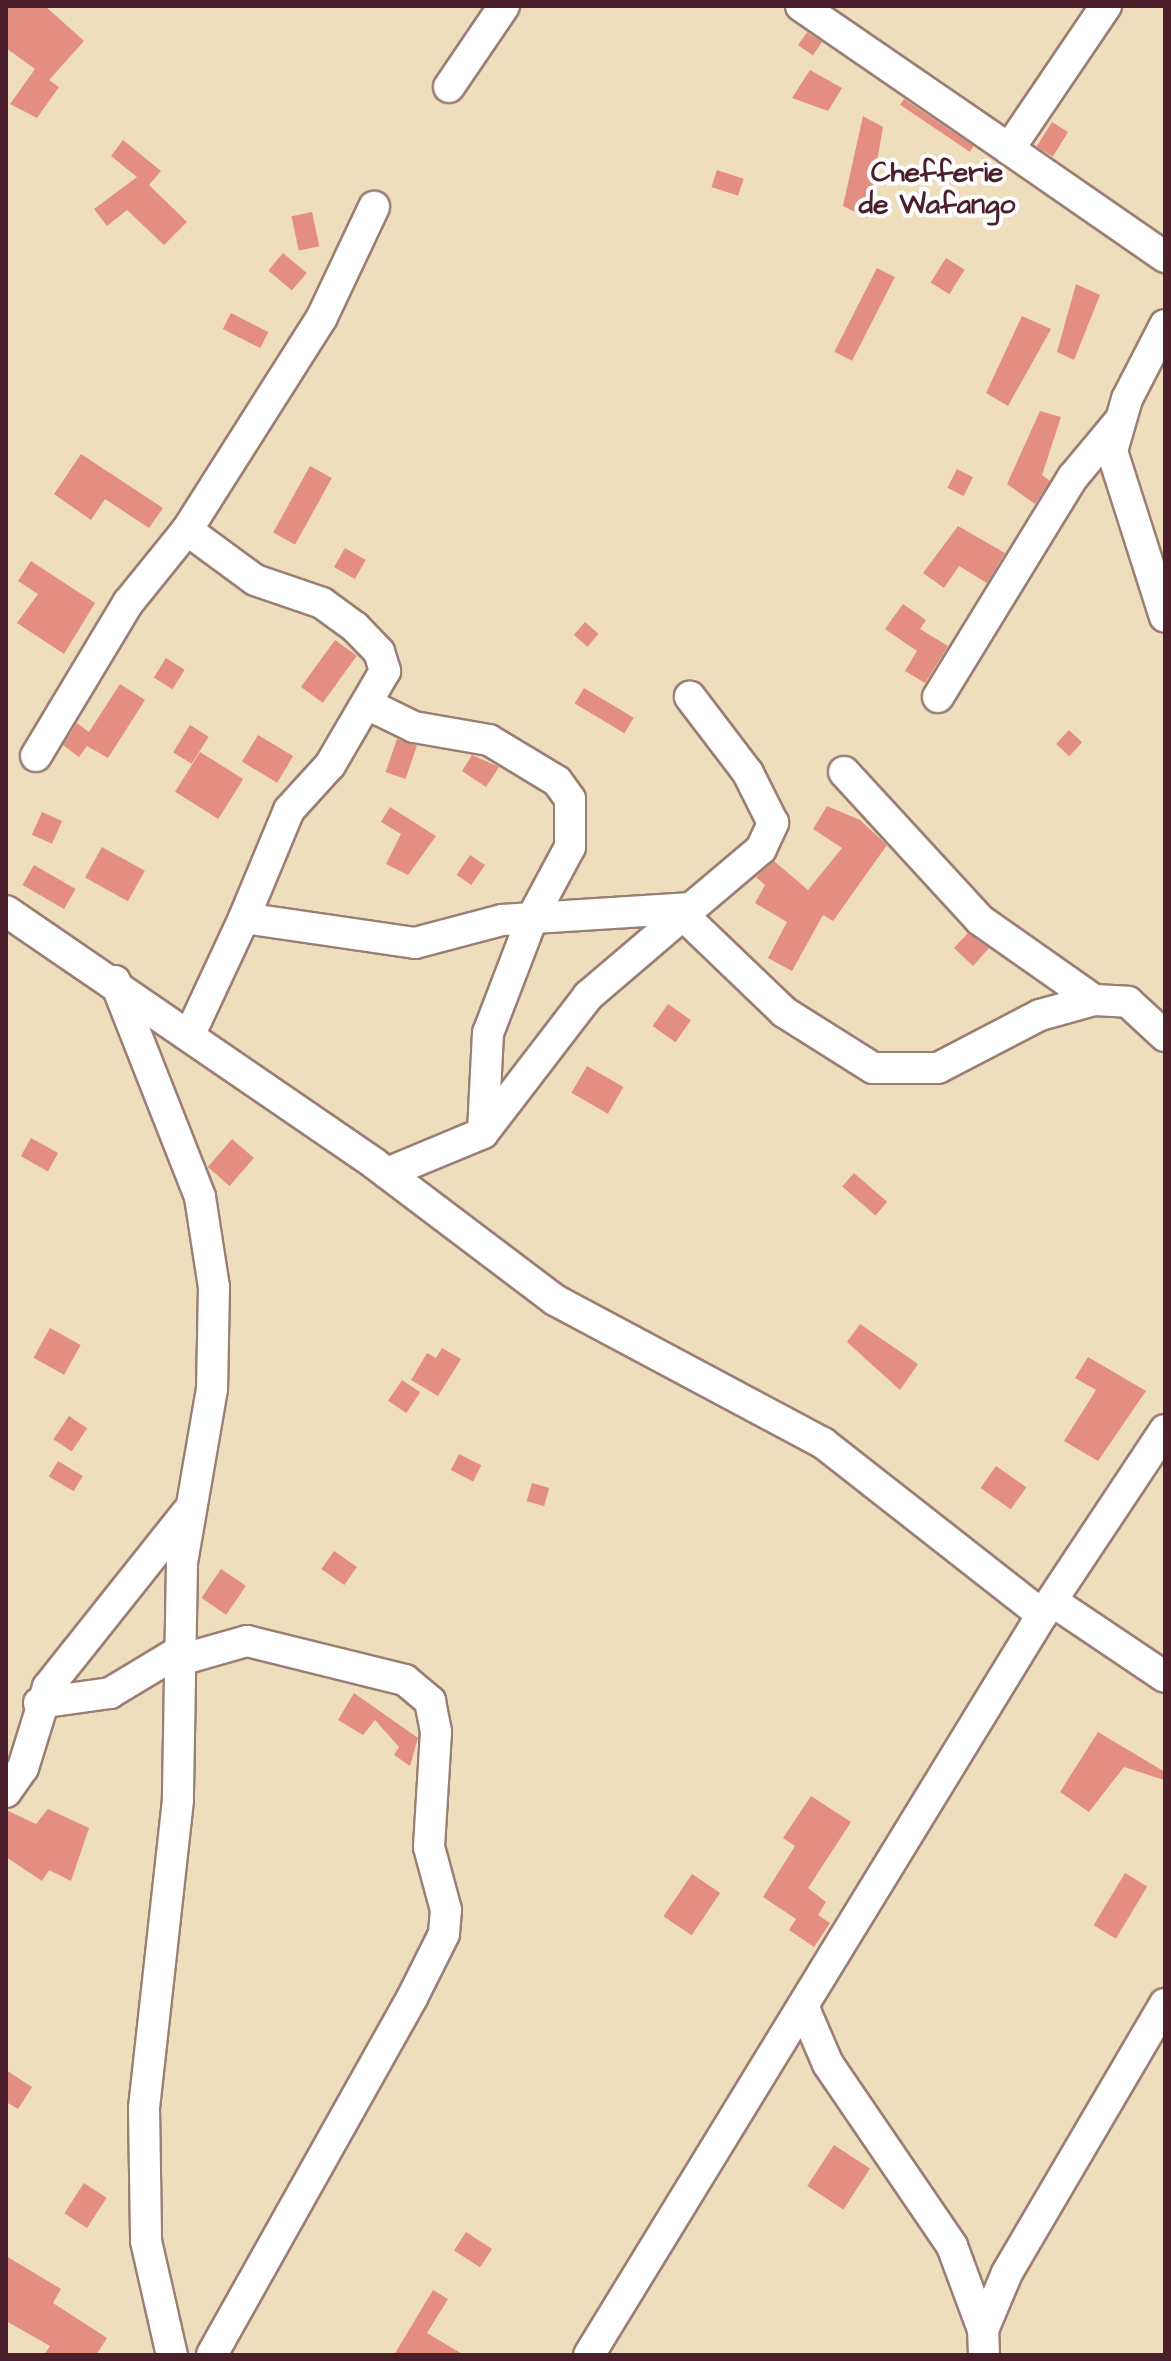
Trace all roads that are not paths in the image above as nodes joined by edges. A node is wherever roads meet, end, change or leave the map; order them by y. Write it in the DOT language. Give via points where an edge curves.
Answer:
graph roads {
  1 [pos="504,6"];
  2 [pos="801,6"];
  3 [pos="1106,6"];
  4 [pos="823,14"];
  5 [pos="449,87"];
  6 [pos="1009,149"];
  7 [pos="374,207"];
  8 [pos="1165,257"];
  9 [pos="1165,325"];
  10 [pos="1118,423"];
  11 [pos="187,530"];
  12 [pos="1165,617"];
  13 [pos="690,697"];
  14 [pos="938,697"];
  15 [pos="367,704"];
  16 [pos="36,756"];
  17 [pos="844,772"];
  18 [pos="6,911"];
  19 [pos="687,912"];
  20 [pos="533,916"];
  21 [pos="244,918"];
  22 [pos="115,981"];
  23 [pos="1094,1000"];
  24 [pos="190,1034"];
  25 [pos="1165,1036"];
  26 [pos="483,1133"];
  27 [pos="387,1173"];
  28 [pos="1165,1430"];
  29 [pos="187,1512"];
  30 [pos="1047,1608"];
  31 [pos="180,1656"];
  32 [pos="1165,1677"];
  33 [pos="39,1703"];
  34 [pos="6,1792"];
  35 [pos="1165,2004"];
  36 [pos="803,2006"];
  37 [pos="984,2342"];
  38 [pos="172,2355"];
  39 [pos="212,2355"];
  40 [pos="589,2355"];
  1 -- 5 [label="street"];
  2 -- 4 [label="street"];
  3 -- 6 [label="street"];
  4 -- 6 [label="street"];
  6 -- 8 [label="street"];
  7 -- 11 [label="street" via="322,317"];
  9 -- 10 [label="street"];
  10 -- 12 [label="street" via="1116,471"];
  10 -- 14 [label="street" via="1073,477"];
  11 -- 15 [label="street" via="255,580 322,603 370,639 385,671"];
  11 -- 16 [label="street" via="128,603"];
  13 -- 19 [label="street" via="748,773 773,823 761,849"];
  15 -- 20 [label="street" via="414,727 489,740 565,788 573,835"];
  15 -- 21 [label="street" via="330,765 289,810"];
  17 -- 23 [label="street" via="980,920"];
  18 -- 22 [label="street"];
  19 -- 20 [label="street"];
  19 -- 23 [label="street" via="784,1012 873,1068 938,1068 1040,1015"];
  19 -- 26 [label="street" via="588,996"];
  20 -- 21 [label="street" via="415,943"];
  20 -- 26 [label="street" via="488,1033"];
  21 -- 24 [label="street"];
  22 -- 24 [label="street"];
  22 -- 29 [label="street" via="210,1231 212,1389"];
  23 -- 25 [label="street" via="1128,1002"];
  24 -- 27 [label="street"];
  26 -- 27 [label="street"];
  27 -- 30 [label="street" via="555,1300 823,1443"];
  28 -- 30 [label="street"];
  29 -- 31 [label="street"];
  29 -- 33 [label="street" via="112,1599"];
  30 -- 32 [label="street"];
  30 -- 36 [label="street"];
  31 -- 33 [label="street" via="110,1693"];
  31 -- 38 [label="street" via="178,1800 144,2108 146,2241"];
  31 -- 39 [label="street" via="247,1641 405,1680 430,1701 436,1732 429,1847 446,1910 444,1934 412,1998"];
  33 -- 34 [label="street" via="23,1768"];
  35 -- 37 [label="street" via="1007,2273"];
  36 -- 37 [label="street" via="828,2064 952,2246"];
  36 -- 40 [label="street"];
}
